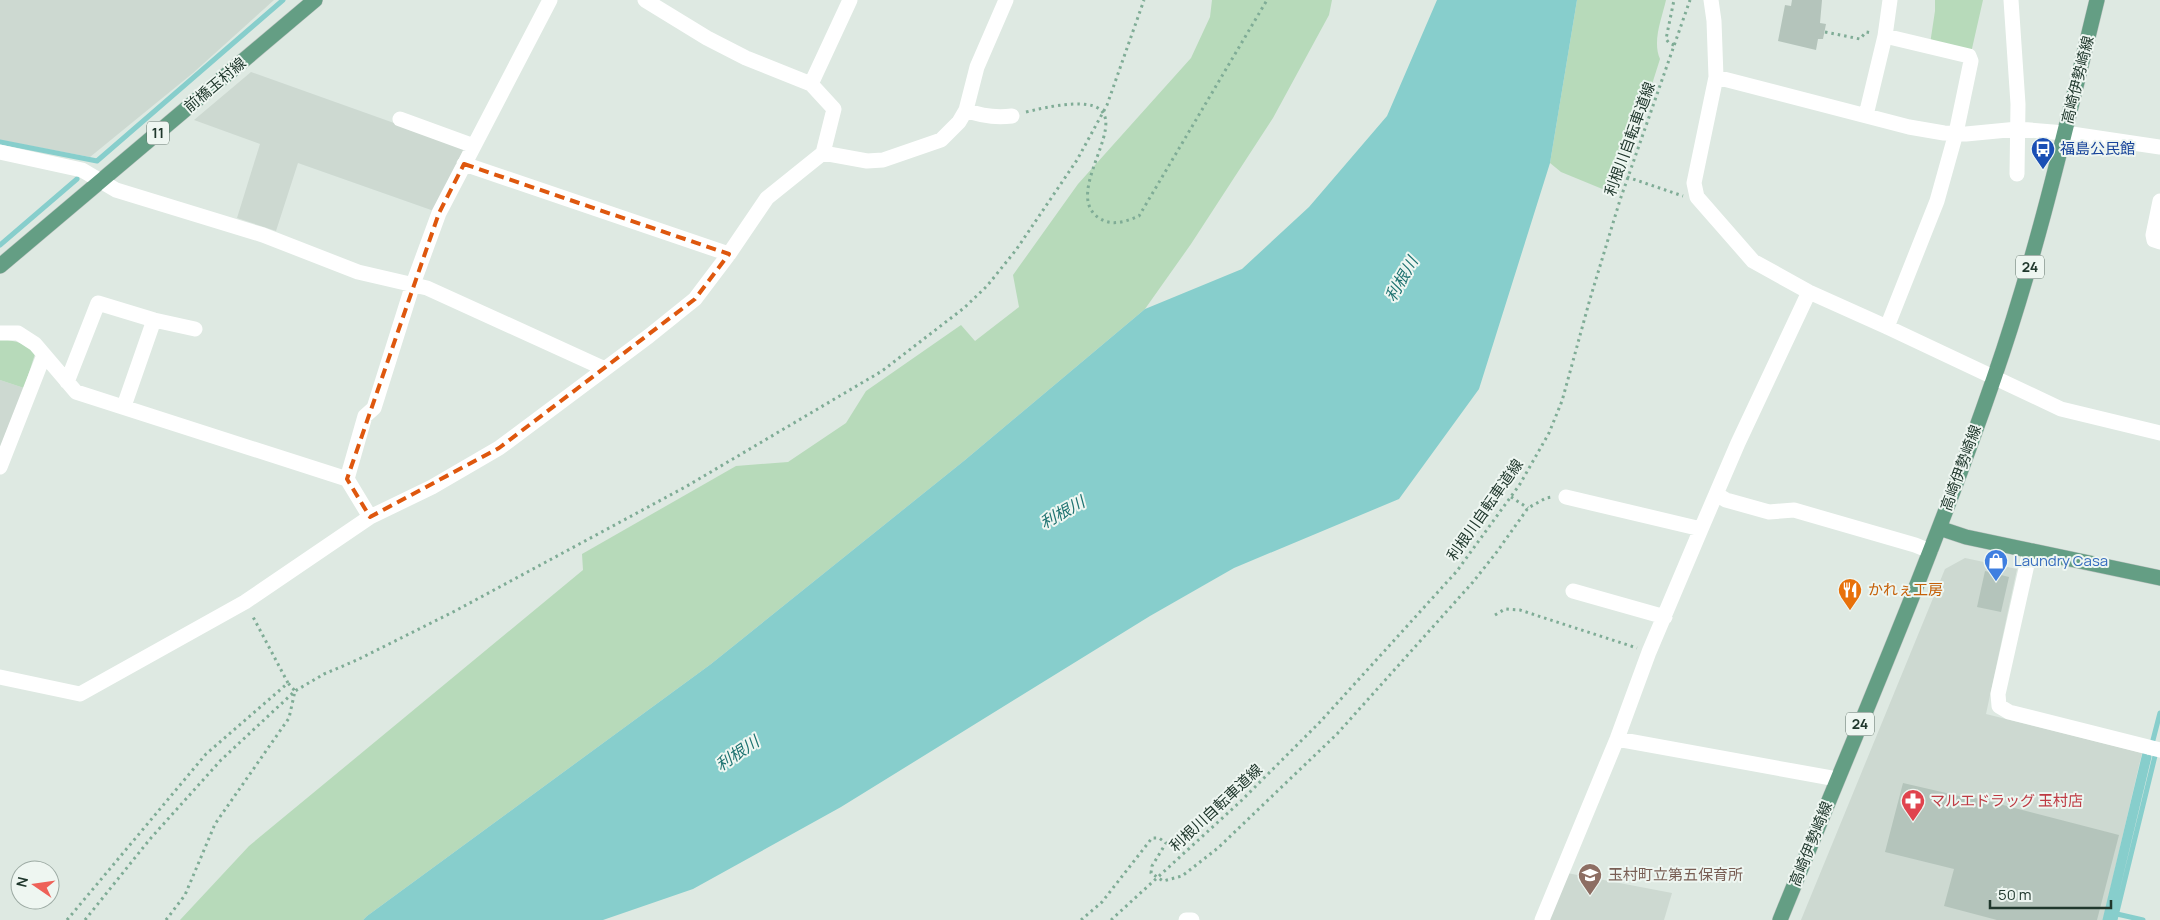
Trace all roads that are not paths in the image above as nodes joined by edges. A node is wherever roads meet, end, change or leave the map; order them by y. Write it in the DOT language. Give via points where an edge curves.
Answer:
graph roads {
  1 [pos="316,0"];
  2 [pos="550,0"];
  3 [pos="644,0"];
  4 [pos="850,0"];
  5 [pos="1006,0"];
  6 [pos="1711,0"];
  7 [pos="1890,0"];
  8 [pos="2011,0"];
  9 [pos="2098,0"];
  10 [pos="1885,36"];
  11 [pos="1716,77"];
  12 [pos="811,84"];
  13 [pos="966,110"];
  14 [pos="1866,115"];
  15 [pos="1012,116"];
  16 [pos="400,119"];
  17 [pos="2018,129"];
  18 [pos="1956,133"];
  19 [pos="2065,133"];
  20 [pos="474,146"];
  21 [pos="2160,147"];
  22 [pos="0,152"];
  23 [pos="823,152"];
  24 [pos="464,164"];
  25 [pos="2017,174"];
  26 [pos="101,182"];
  27 [pos="2160,201"];
  28 [pos="2160,242"];
  29 [pos="729,254"];
  30 [pos="0,266"];
  31 [pos="413,284"];
  32 [pos="1809,292"];
  33 [pos="154,320"];
  34 [pos="1887,327"];
  35 [pos="195,330"];
  36 [pos="0,333"];
  37 [pos="44,355"];
  38 [pos="604,369"];
  39 [pos="1994,378"];
  40 [pos="68,382"];
  41 [pos="124,406"];
  42 [pos="2160,433"];
  43 [pos="0,467"];
  44 [pos="347,480"];
  45 [pos="1716,494"];
  46 [pos="1566,497"];
  47 [pos="370,516"];
  48 [pos="1939,528"];
  49 [pos="1701,529"];
  50 [pos="1930,551"];
  51 [pos="2030,551"];
  52 [pos="2160,578"];
  53 [pos="1573,591"];
  54 [pos="1665,617"];
  55 [pos="0,677"];
  56 [pos="1617,738"];
  57 [pos="2160,750"];
  58 [pos="1837,779"];
  59 [pos="1186,920"];
  60 [pos="1192,920"];
  61 [pos="1542,920"];
  62 [pos="1780,920"];
  1 -- 26 [label="main road, 前橋玉村線 / 11"];
  2 -- 20 [label="street"];
  3 -- 12 [label="street" via="746,58"];
  4 -- 12 [label="street"];
  5 -- 13 [label="street" via="978,67"];
  6 -- 11 [label="street"];
  7 -- 10 [label="street"];
  8 -- 17 [label="street"];
  9 -- 19 [label="main road, 高崎伊勢崎線 / 24"];
  10 -- 14 [label="street"];
  10 -- 18 [label="street" via="1968,56 1971,61"];
  11 -- 14 [label="street"];
  11 -- 32 [label="street" via="1694,183 1698,197 1753,261"];
  12 -- 23 [label="street" via="834,109"];
  13 -- 15 [label="street" via="1000,118"];
  13 -- 23 [label="street" via="941,140 882,160 867,161"];
  14 -- 18 [label="street" via="1910,127"];
  16 -- 20 [label="street"];
  17 -- 18 [label="street"];
  17 -- 19 [label="street"];
  17 -- 25 [label="street"];
  18 -- 34 [label="street" via="1937,201"];
  19 -- 21 [label="street"];
  19 -- 39 [label="main road, 高崎伊勢崎線 / 24" via="2032,262"];
  20 -- 24 [label="street"];
  22 -- 26 [label="street" via="82,170"];
  23 -- 29 [label="street" via="767,198"];
  24 -- 29 [label="street"];
  24 -- 31 [label="street" via="439,213"];
  26 -- 30 [label="main road, 前橋玉村線 / 11"];
  26 -- 31 [label="street" via="116,190 263,235 358,272"];
  27 -- 28 [label="street" via="2153,235 2154,240"];
  29 -- 38 [label="street" via="695,299"];
  31 -- 38 [label="street"];
  31 -- 44 [label="street" via="374,408 366,416"];
  32 -- 34 [label="street"];
  32 -- 45 [label="street"];
  33 -- 35 [label="street"];
  33 -- 40 [label="street" via="98,303"];
  33 -- 41 [label="street"];
  34 -- 39 [label="street"];
  36 -- 37 [label="street" via="18,332"];
  37 -- 40 [label="street"];
  37 -- 43 [label="street"];
  38 -- 47 [label="street" via="499,448 432,487"];
  39 -- 42 [label="street" via="2061,409"];
  39 -- 48 [label="main road, 高崎伊勢崎線 / 24"];
  40 -- 41 [label="street" via="76,392"];
  41 -- 44 [label="street"];
  44 -- 47 [label="street"];
  45 -- 49 [label="street"];
  45 -- 50 [label="street" via="1726,500 1770,512 1794,510"];
  46 -- 49 [label="street"];
  47 -- 55 [label="street" via="245,602 80,694"];
  48 -- 50 [label="main road, 高崎伊勢崎線 / 24"];
  48 -- 51 [label="main road"];
  49 -- 54 [label="street"];
  50 -- 58 [label="main road, 高崎伊勢崎線 / 24"];
  51 -- 52 [label="main road"];
  51 -- 57 [label="street" via="1998,694 1999,706 2009,712"];
  53 -- 54 [label="street"];
  54 -- 56 [label="street"];
  56 -- 58 [label="street"];
  56 -- 61 [label="street"];
  58 -- 62 [label="main road, 高崎伊勢崎線 / 24"];
  59 -- 60 [label="street"];
}
